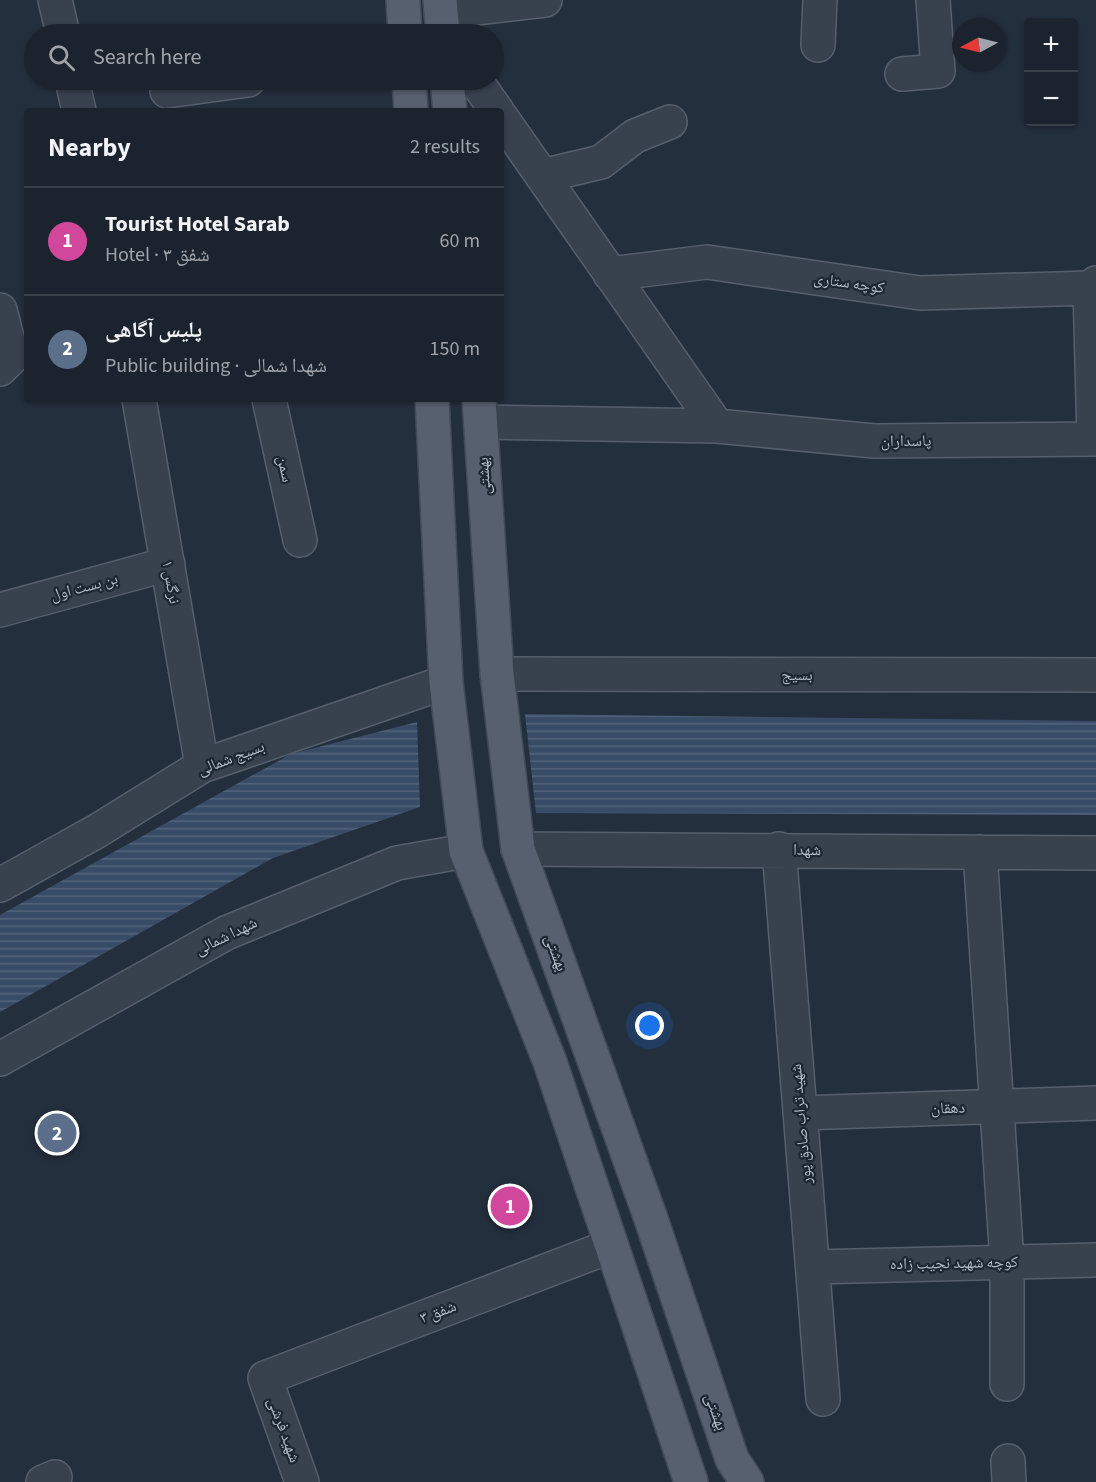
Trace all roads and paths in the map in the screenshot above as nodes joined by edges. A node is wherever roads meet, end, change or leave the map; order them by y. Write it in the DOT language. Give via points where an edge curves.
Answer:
graph roads {
  1 [pos="55,0"];
  2 [pos="403,0"];
  3 [pos="545,0"];
  4 [pos="820,0"];
  5 [pos="933,0"];
  6 [pos="442,23"];
  7 [pos="61,24"];
  8 [pos="404,24"];
  9 [pos="818,45"];
  10 [pos="902,74"];
  11 [pos="74,90"];
  12 [pos="174,90"];
  13 [pos="410,90"];
  14 [pos="448,90"];
  15 [pos="482,90"];
  16 [pos="167,91"];
  17 [pos="78,108"];
  18 [pos="411,108"];
  19 [pos="450,108"];
  20 [pos="495,108"];
  21 [pos="504,121"];
  22 [pos="670,122"];
  23 [pos="542,176"];
  24 [pos="610,274"];
  25 [pos="1093,285"];
  26 [pos="0,310"];
  27 [pos="0,369"];
  28 [pos="140,402"];
  29 [pos="270,402"];
  30 [pos="432,402"];
  31 [pos="480,410"];
  32 [pos="717,426"];
  33 [pos="1095,439"];
  34 [pos="300,540"];
  35 [pos="168,564"];
  36 [pos="0,610"];
  37 [pos="497,674"];
  38 [pos="1096,675"];
  39 [pos="447,682"];
  40 [pos="202,766"];
  41 [pos="518,849"];
  42 [pos="778,849"];
  43 [pos="466,851"];
  44 [pos="980,852"];
  45 [pos="1096,853"];
  46 [pos="0,885"];
  47 [pos="0,1059"];
  48 [pos="1096,1103"];
  49 [pos="997,1106"];
  50 [pos="800,1113"];
  51 [pos="611,1246"];
  52 [pos="1096,1260"];
  53 [pos="1007,1262"];
  54 [pos="813,1266"];
  55 [pos="265,1378"];
  56 [pos="1007,1384"];
  57 [pos="823,1399"];
  58 [pos="302,1482"];
  59 [pos="691,1482"];
  60 [pos="747,1482"];
  1 -- 7 [label="street"];
  2 -- 8 [label="main road"];
  3 -- 6 [label="street"];
  4 -- 9 [label="street"];
  5 -- 10 [label="street" via="938,71"];
  11 -- 17 [label="street"];
  12 -- 16 [label="street"];
  13 -- 18 [label="main road"];
  14 -- 19 [label="main road"];
  15 -- 20 [label="street"];
  21 -- 23 [label="street"];
  22 -- 23 [label="street" via="635,136 602,162"];
  23 -- 24 [label="street"];
  24 -- 25 [label="street, کوچه ستاری" via="707,262 920,293"];
  24 -- 32 [label="street"];
  25 -- 33 [label="street, کوچه ستاری"];
  26 -- 27 [label="street" via="12,357"];
  28 -- 35 [label="street, نرگس ۱"];
  29 -- 34 [label="street, سمن"];
  30 -- 39 [label="main road"];
  31 -- 32 [label="street, پاسداران"];
  31 -- 37 [label="main road, بهشتی"];
  32 -- 33 [label="street, پاسداران" via="874,441"];
  35 -- 36 [label="street, بن بست اول"];
  35 -- 40 [label="street, نرگس ۱"];
  37 -- 38 [label="street, بسیج"];
  37 -- 39 [label="main road"];
  37 -- 41 [label="main road, بهشتی"];
  39 -- 40 [label="street, بسیج شمالی"];
  39 -- 43 [label="main road"];
  40 -- 46 [label="street, بسیج شمالی"];
  41 -- 42 [label="street, شهدا"];
  41 -- 43 [label="main road"];
  41 -- 60 [label="main road, بهشتی" via="650,1216 732,1459"];
  42 -- 44 [label="street, شهدا"];
  42 -- 50 [label="street, شهید تراب صادق پور"];
  43 -- 47 [label="street, شهدا شمالی" via="397,863 226,933"];
  43 -- 51 [label="main road" via="550,1062"];
  44 -- 45 [label="street, شهدا"];
  44 -- 49 [label="street"];
  48 -- 49 [label="street, دهقان"];
  49 -- 50 [label="street, دهقان"];
  49 -- 53 [label="street"];
  50 -- 54 [label="street, شهید تراب صادق پور"];
  51 -- 55 [label="street, شفق ۳"];
  51 -- 59 [label="main road"];
  52 -- 53 [label="street, کوچه شهید نجیب زاده"];
  53 -- 54 [label="street, کوچه شهید نجیب زاده"];
  53 -- 56 [label="street"];
  54 -- 57 [label="street, شهید تراب صادق پور"];
  55 -- 58 [label="street, شهید فرشی"];
}
